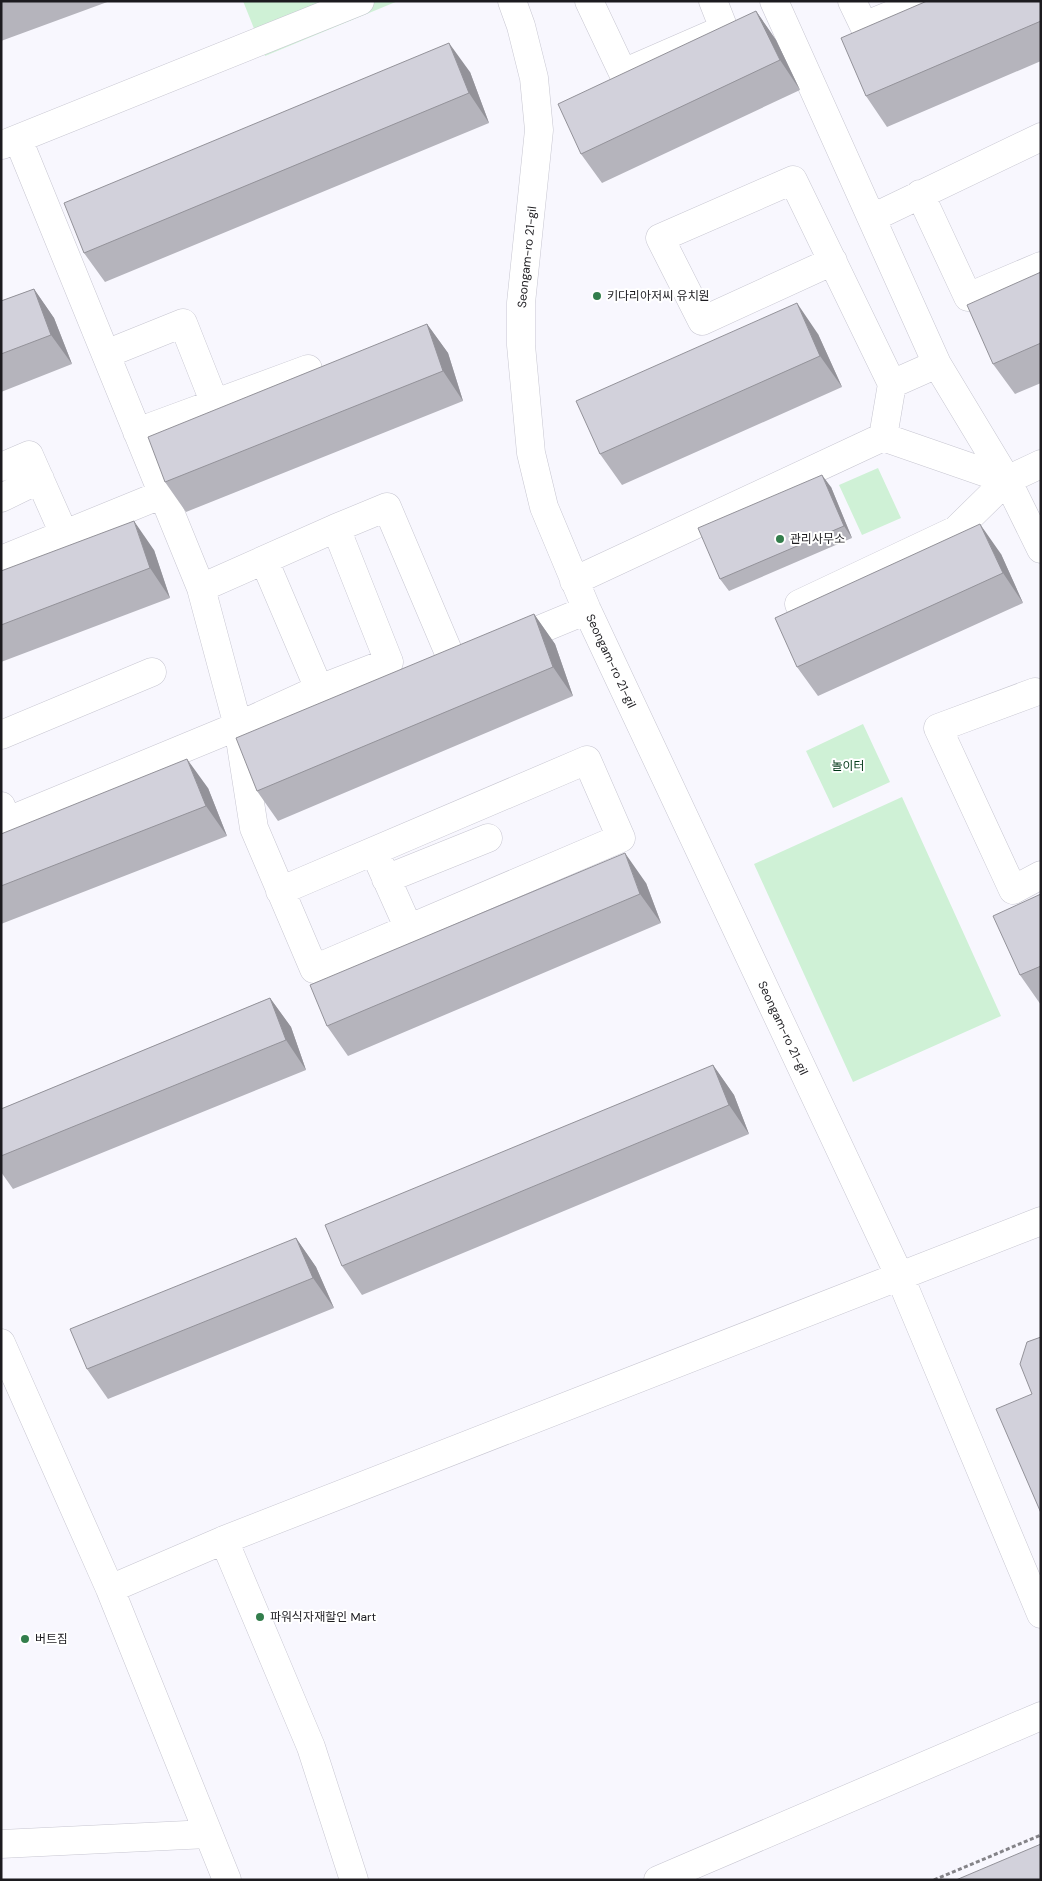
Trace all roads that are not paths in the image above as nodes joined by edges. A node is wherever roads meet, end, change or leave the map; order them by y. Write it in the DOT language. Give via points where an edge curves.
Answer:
graph roads {
  1 [pos="360,1"];
  2 [pos="512,1"];
  3 [pos="589,1"];
  4 [pos="713,1"];
  5 [pos="774,1"];
  6 [pos="852,1"];
  7 [pos="926,1"];
  8 [pos="1041,137"];
  9 [pos="10,142"];
  10 [pos="920,194"];
  11 [pos="872,218"];
  12 [pos="833,261"];
  13 [pos="1041,266"];
  14 [pos="106,354"];
  15 [pos="937,364"];
  16 [pos="308,369"];
  17 [pos="892,384"];
  18 [pos="215,404"];
  19 [pos="138,432"];
  20 [pos="883,437"];
  21 [pos="1041,464"];
  22 [pos="1,467"];
  23 [pos="40,479"];
  24 [pos="1007,480"];
  25 [pos="163,494"];
  26 [pos="1,498"];
  27 [pos="336,528"];
  28 [pos="64,534"];
  29 [pos="1041,549"];
  30 [pos="1,560"];
  31 [pos="264,560"];
  32 [pos="574,581"];
  33 [pos="201,588"];
  34 [pos="799,604"];
  35 [pos="587,610"];
  36 [pos="152,672"];
  37 [pos="318,689"];
  38 [pos="1039,695"];
  39 [pos="238,726"];
  40 [pos="1,735"];
  41 [pos="1,806"];
  42 [pos="488,838"];
  43 [pos="374,852"];
  44 [pos="1041,876"];
  45 [pos="386,879"];
  46 [pos="280,891"];
  47 [pos="409,929"];
  48 [pos="1041,1221"];
  49 [pos="900,1277"];
  50 [pos="1,1343"];
  51 [pos="224,1540"];
  52 [pos="110,1589"];
  53 [pos="1041,1614"];
  54 [pos="1041,1716"];
  55 [pos="208,1834"];
  56 [pos="1,1844"];
  57 [pos="227,1880"];
  58 [pos="354,1880"];
  59 [pos="658,1880"];
  1 -- 9 [label="street"];
  2 -- 32 [label="street, Seongam-ro 21-gil" via="522,26 534,78 540,130 521,304 521,345 530,445 544,507"];
  3 -- 4 [label="street" via="623,72 724,29"];
  5 -- 11 [label="street"];
  6 -- 7 [label="street" via="864,26"];
  8 -- 10 [label="street"];
  9 -- 14 [label="street"];
  10 -- 11 [label="street"];
  10 -- 13 [label="street" via="968,297"];
  11 -- 15 [label="street"];
  12 -- 12 [label="street" via="793,180 660,238 702,321"];
  12 -- 17 [label="street"];
  14 -- 18 [label="street" via="183,323"];
  14 -- 19 [label="street"];
  15 -- 17 [label="street"];
  15 -- 24 [label="street"];
  16 -- 18 [label="street"];
  17 -- 20 [label="street"];
  18 -- 19 [label="street"];
  19 -- 25 [label="street"];
  20 -- 24 [label="street"];
  20 -- 32 [label="street"];
  21 -- 24 [label="street"];
  22 -- 23 [label="street" via="29,455"];
  23 -- 26 [label="street"];
  23 -- 28 [label="street"];
  24 -- 29 [label="street"];
  24 -- 34 [label="street" via="956,530"];
  25 -- 28 [label="street"];
  25 -- 33 [label="street"];
  27 -- 31 [label="street"];
  27 -- 35 [label="street" via="387,507 454,664"];
  27 -- 37 [label="street" via="389,662"];
  28 -- 30 [label="street"];
  31 -- 33 [label="street"];
  31 -- 37 [label="street"];
  32 -- 35 [label="street, Seongam-ro 21-gil"];
  33 -- 39 [label="street"];
  35 -- 49 [label="street, Seongam-ro 21-gil"];
  36 -- 40 [label="street"];
  37 -- 39 [label="street"];
  38 -- 44 [label="street" via="938,728 1012,890"];
  39 -- 41 [label="street" via="8,821"];
  39 -- 46 [label="street" via="254,828"];
  42 -- 45 [label="street"];
  43 -- 45 [label="street"];
  43 -- 46 [label="street"];
  43 -- 47 [label="street" via="587,760 621,838"];
  45 -- 47 [label="street"];
  46 -- 47 [label="street" via="314,969"];
  48 -- 49 [label="street"];
  49 -- 51 [label="street"];
  49 -- 53 [label="street, Seongam-ro 21-gil"];
  50 -- 52 [label="street"];
  51 -- 52 [label="street"];
  51 -- 58 [label="street" via="311,1747"];
  52 -- 55 [label="street"];
  54 -- 59 [label="street"];
  55 -- 56 [label="street"];
  55 -- 57 [label="street"];
}
